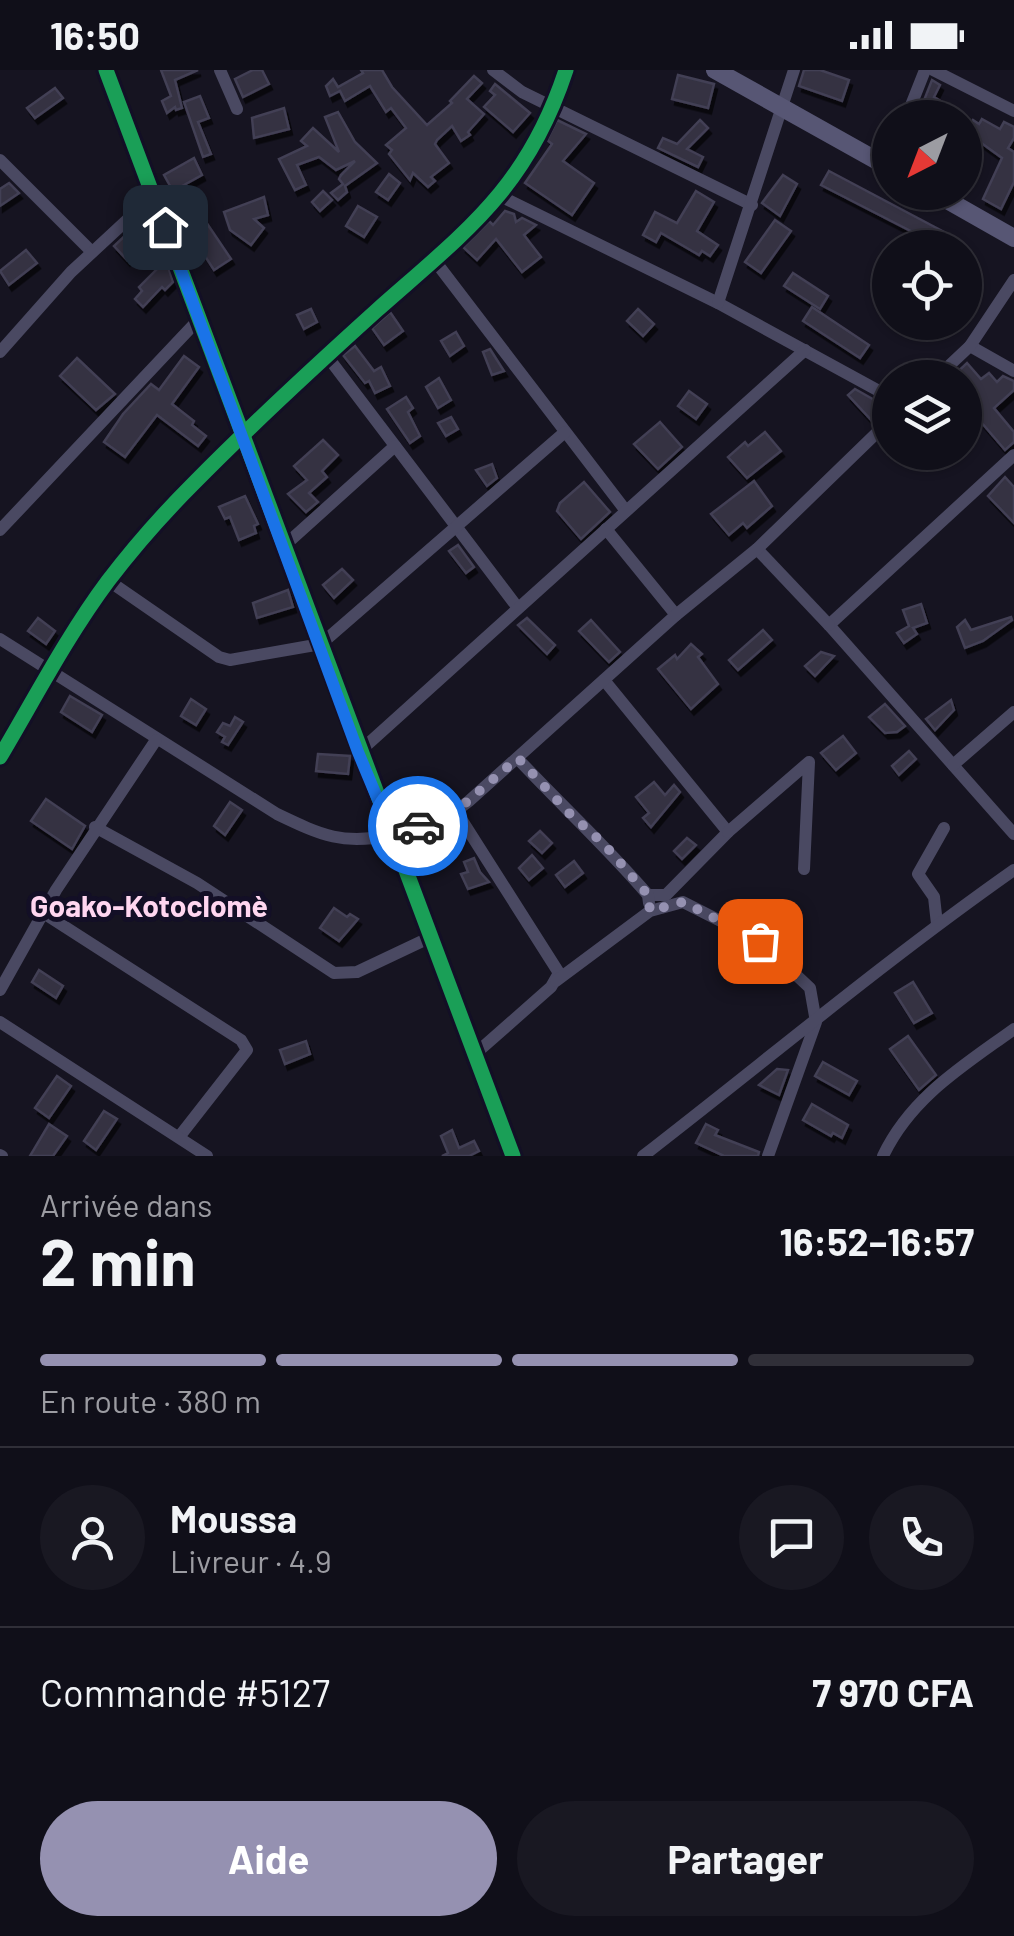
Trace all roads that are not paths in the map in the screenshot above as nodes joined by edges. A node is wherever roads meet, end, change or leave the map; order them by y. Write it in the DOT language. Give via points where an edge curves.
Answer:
graph roads {
  1 [pos="106,70"];
  2 [pos="220,70"];
  3 [pos="493,70"];
  4 [pos="566,70"];
  5 [pos="715,70"];
  6 [pos="794,70"];
  7 [pos="925,70"];
  8 [pos="933,70"];
  9 [pos="913,100"];
  10 [pos="554,106"];
  11 [pos="784,108"];
  12 [pos="237,110"];
  13 [pos="1014,111"];
  14 [pos="872,154"];
  15 [pos="0,160"];
  16 [pos="153,196"];
  17 [pos="500,196"];
  18 [pos="752,205"];
  19 [pos="965,210"];
  20 [pos="1014,238"];
  21 [pos="92,252"];
  22 [pos="434,261"];
  23 [pos="1014,280"];
  24 [pos="718,303"];
  25 [pos="200,319"];
  26 [pos="970,346"];
  27 [pos="805,350"];
  28 [pos="0,352"];
  29 [pos="327,356"];
  30 [pos="955,360"];
  31 [pos="1014,371"];
  32 [pos="872,386"];
  33 [pos="565,432"];
  34 [pos="243,434"];
  35 [pos="872,437"];
  36 [pos="395,446"];
  37 [pos="1014,455"];
  38 [pos="626,511"];
  39 [pos="456,526"];
  40 [pos="606,529"];
  41 [pos="0,530"];
  42 [pos="284,546"];
  43 [pos="756,548"];
  44 [pos="108,581"];
  45 [pos="518,608"];
  46 [pos="676,615"];
  47 [pos="829,624"];
  48 [pos="0,639"];
  49 [pos="321,644"];
  50 [pos="50,674"];
  51 [pos="604,680"];
  52 [pos="1014,712"];
  53 [pos="156,740"];
  54 [pos="1,752"];
  55 [pos="358,752"];
  56 [pos="518,758"];
  57 [pos="953,765"];
  58 [pos="456,811"];
  59 [pos="96,827"];
  60 [pos="944,828"];
  61 [pos="728,832"];
  62 [pos="1014,834"];
  63 [pos="393,836"];
  64 [pos="804,870"];
  65 [pos="1014,870"];
  66 [pos="648,895"];
  67 [pos="650,911"];
  68 [pos="45,914"];
  69 [pos="937,924"];
  70 [pos="431,937"];
  71 [pos="556,981"];
  72 [pos="0,990"];
  73 [pos="0,1022"];
  74 [pos="816,1022"];
  75 [pos="1014,1029"];
  76 [pos="475,1054"];
  77 [pos="179,1137"];
  78 [pos="207,1156"];
  79 [pos="513,1156"];
  80 [pos="643,1156"];
  81 [pos="768,1156"];
  82 [pos="883,1156"];
  1 -- 16 [label="street"];
  2 -- 12 [label="street"];
  3 -- 10 [label="street"];
  4 -- 10 [label="street"];
  5 -- 11 [label="street"];
  6 -- 11 [label="street"];
  7 -- 9 [label="street"];
  8 -- 13 [label="street"];
  10 -- 17 [label="street"];
  10 -- 18 [label="street"];
  11 -- 14 [label="street"];
  11 -- 18 [label="street"];
  15 -- 21 [label="street"];
  16 -- 21 [label="street"];
  16 -- 25 [label="street"];
  17 -- 22 [label="street"];
  17 -- 24 [label="street"];
  18 -- 24 [label="street"];
  19 -- 20 [label="street"];
  21 -- 28 [label="street"];
  22 -- 29 [label="street"];
  22 -- 33 [label="street"];
  23 -- 26 [label="street"];
  24 -- 27 [label="street"];
  25 -- 34 [label="street"];
  25 -- 41 [label="street"];
  26 -- 30 [label="street"];
  26 -- 31 [label="street"];
  27 -- 32 [label="street"];
  27 -- 38 [label="street"];
  29 -- 34 [label="street"];
  29 -- 36 [label="street"];
  33 -- 38 [label="street"];
  33 -- 39 [label="street"];
  34 -- 42 [label="street"];
  34 -- 44 [label="street"];
  35 -- 43 [label="street"];
  36 -- 39 [label="street"];
  36 -- 42 [label="street"];
  37 -- 47 [label="street"];
  38 -- 40 [label="street"];
  39 -- 45 [label="street"];
  39 -- 49 [label="street"];
  40 -- 45 [label="street"];
  40 -- 46 [label="street"];
  42 -- 49 [label="street"];
  43 -- 46 [label="street"];
  43 -- 47 [label="street"];
  44 -- 49 [label="street" via="219,658"];
  44 -- 50 [label="street"];
  45 -- 55 [label="street"];
  46 -- 51 [label="street"];
  47 -- 57 [label="street"];
  48 -- 50 [label="street"];
  49 -- 55 [label="street"];
  50 -- 53 [label="street"];
  50 -- 54 [label="street"];
  51 -- 56 [label="street"];
  51 -- 61 [label="street"];
  52 -- 57 [label="street"];
  53 -- 59 [label="street"];
  53 -- 63 [label="street" via="322,836"];
  55 -- 63 [label="street"];
  56 -- 58 [label="street"];
  56 -- 66 [label="street"];
  57 -- 62 [label="street"];
  58 -- 63 [label="street"];
  58 -- 71 [label="street" via="556,964"];
  59 -- 68 [label="street"];
  59 -- 70 [label="street" via="197,883 334,973 357,972"];
  60 -- 69 [label="street" via="918,874 934,896"];
  61 -- 64 [label="street" via="809,762"];
  61 -- 66 [label="street" via="666,894"];
  63 -- 70 [label="street"];
  65 -- 69 [label="street"];
  66 -- 67 [label="street"];
  67 -- 71 [label="street"];
  67 -- 74 [label="street" via="683,902 760,941 810,988"];
  68 -- 72 [label="street"];
  68 -- 77 [label="street" via="248,1050"];
  69 -- 74 [label="street"];
  70 -- 76 [label="street"];
  71 -- 76 [label="street"];
  73 -- 77 [label="street"];
  74 -- 80 [label="street"];
  74 -- 81 [label="street"];
  75 -- 82 [label="street" via="911,1109"];
  76 -- 79 [label="street"];
  77 -- 78 [label="street"];
}
